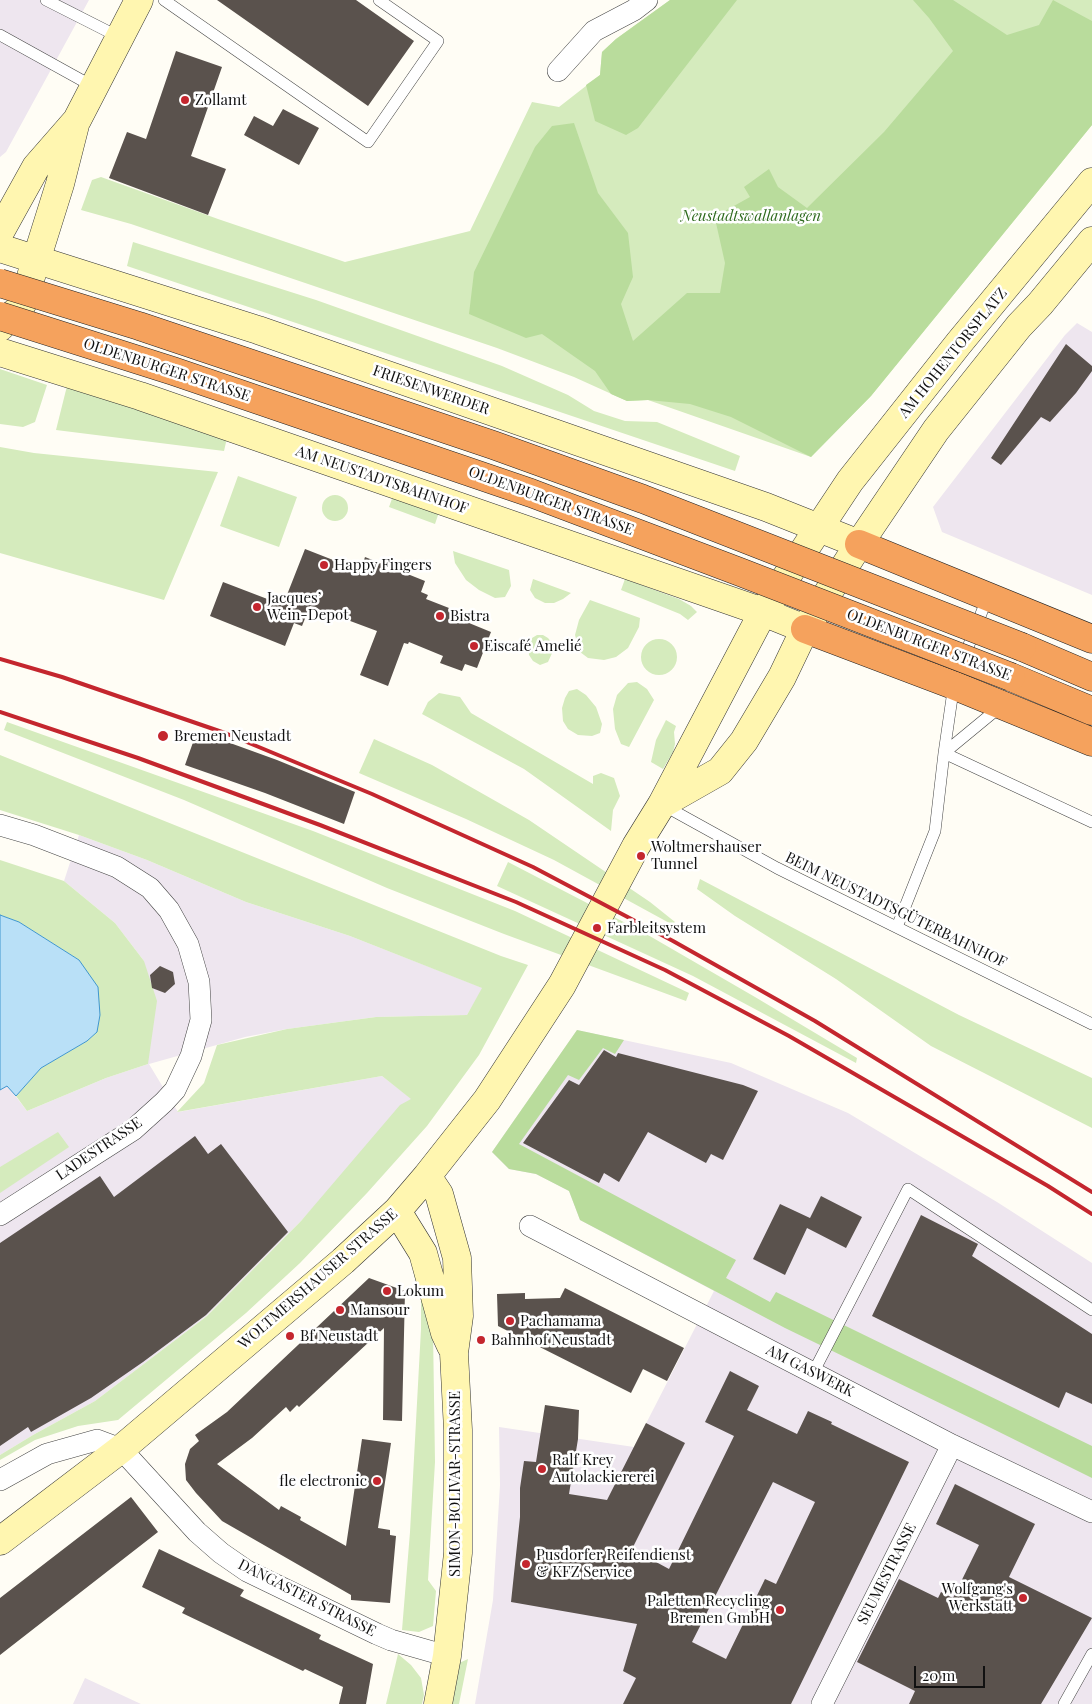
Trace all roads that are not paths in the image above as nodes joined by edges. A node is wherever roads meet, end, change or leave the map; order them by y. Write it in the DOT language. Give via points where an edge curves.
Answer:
graph roads {
  1 [pos="46,0"];
  2 [pos="139,0"];
  3 [pos="164,0"];
  4 [pos="379,0"];
  5 [pos="647,0"];
  6 [pos="0,35"];
  7 [pos="119,37"];
  8 [pos="558,71"];
  9 [pos="94,88"];
  10 [pos="77,120"];
  11 [pos="1092,182"];
  12 [pos="0,232"];
  13 [pos="1092,241"];
  14 [pos="0,248"];
  15 [pos="38,258"];
  16 [pos="1016,276"];
  17 [pos="0,282"];
  18 [pos="0,316"];
  19 [pos="1019,326"];
  20 [pos="0,327"];
  21 [pos="0,352"];
  22 [pos="818,528"];
  23 [pos="859,544"];
  24 [pos="988,596"];
  25 [pos="763,612"];
  26 [pos="805,629"];
  27 [pos="1092,639"];
  28 [pos="1092,677"];
  29 [pos="954,685"];
  30 [pos="1002,705"];
  31 [pos="1092,711"];
  32 [pos="1092,742"];
  33 [pos="944,753"];
  34 [pos="662,804"];
  35 [pos="1092,822"];
  36 [pos="0,825"];
  37 [pos="897,927"];
  38 [pos="1092,1024"];
  39 [pos="427,1176"];
  40 [pos="397,1212"];
  41 [pos="0,1215"];
  42 [pos="530,1226"];
  43 [pos="1092,1310"];
  44 [pos="454,1353"];
  45 [pos="813,1373"];
  46 [pos="952,1445"];
  47 [pos="121,1448"];
  48 [pos="0,1480"];
  49 [pos="1092,1512"];
  50 [pos="0,1541"];
  51 [pos="1092,1654"];
  52 [pos="447,1656"];
  53 [pos="438,1704"];
  54 [pos="822,1704"];
  55 [pos="1064,1704"];
  1 -- 7 [label="lane"];
  2 -- 7 [label="street"];
  3 -- 4 [label="lane" via="368,142 438,41"];
  5 -- 8 [label="street" via="594,31"];
  6 -- 9 [label="lane"];
  7 -- 9 [label="street"];
  9 -- 10 [label="street"];
  10 -- 12 [label="street" via="36,167"];
  10 -- 15 [label="street"];
  11 -- 16 [label="street, AM HOHENTORSPLATZ"];
  13 -- 19 [label="street"];
  14 -- 15 [label="street, FRIESENWERDER"];
  15 -- 20 [label="street" via="20,308"];
  15 -- 22 [label="street, FRIESENWERDER" via="258,330"];
  16 -- 19 [label="street" via="1010,309"];
  16 -- 22 [label="street, AM HOHENTORSPLATZ" via="861,466"];
  17 -- 28 [label="highway, OLDENBURGER STRASSE, bridge" via="503,448 643,499"];
  18 -- 31 [label="highway, OLDENBURGER STRASSE, bridge" via="173,371 531,493 713,561"];
  19 -- 23 [label="street" via="936,430"];
  21 -- 25 [label="street, AM NEUSTADTSBAHNHOF" via="140,396"];
  22 -- 23 [label="street, FRIESENWERDER"];
  22 -- 25 [label="street, AM HOHENTORSPLATZ"];
  23 -- 24 [label="highway"];
  23 -- 26 [label="street, WOLTMERSHAUSER STRASSE"];
  24 -- 27 [label="highway"];
  24 -- 29 [label="lane"];
  25 -- 26 [label="street, AM NEUSTADTSBAHNHOF"];
  25 -- 34 [label="street, WOLTMERSHAUSER STRASSE"];
  26 -- 29 [label="highway"];
  26 -- 34 [label="street, WOLTMERSHAUSER STRASSE" via="782,677 744,741 720,771"];
  29 -- 30 [label="highway"];
  29 -- 33 [label="lane"];
  30 -- 32 [label="highway"];
  30 -- 33 [label="lane"];
  33 -- 35 [label="lane"];
  33 -- 37 [label="lane" via="935,831"];
  34 -- 37 [label="lane, BEIM NEUSTADTSGÜTERBAHNHOF" via="776,868"];
  34 -- 39 [label="street, WOLTMERSHAUSER STRASSE" via="562,985 487,1100"];
  36 -- 41 [label="street, LADESTRASSE" via="117,867 150,888 169,910 188,944 199,982 200,1020 192,1056 175,1090 164,1102 133,1130"];
  37 -- 38 [label="lane, BEIM NEUSTADTSGÜTERBAHNHOF"];
  39 -- 40 [label="street, WOLTMERSHAUSER STRASSE"];
  39 -- 44 [label="street, SIMON-BOLIVAR-STRASSE" via="438,1194 457,1258 459,1316"];
  40 -- 44 [label="street, SIMON-BOLIVAR-STRASSE" via="423,1253 445,1333"];
  40 -- 47 [label="street, WOLTMERSHAUSER STRASSE"];
  42 -- 45 [label="street, AM GASWERK"];
  43 -- 45 [label="lane" via="908,1189"];
  44 -- 52 [label="street, SIMON-BOLIVAR-STRASSE" via="458,1553"];
  45 -- 46 [label="street, AM GASWERK"];
  46 -- 49 [label="street, AM GASWERK"];
  46 -- 54 [label="street, SEUMESTRASSE"];
  47 -- 48 [label="street" via="97,1440 48,1454"];
  47 -- 50 [label="street, WOLTMERSHAUSER STRASSE"];
  47 -- 52 [label="street, DANGASTER STRASSE" via="197,1532 247,1571 391,1640"];
  51 -- 55 [label="lane"];
  52 -- 53 [label="street, SIMON-BOLIVAR-STRASSE"];
}
